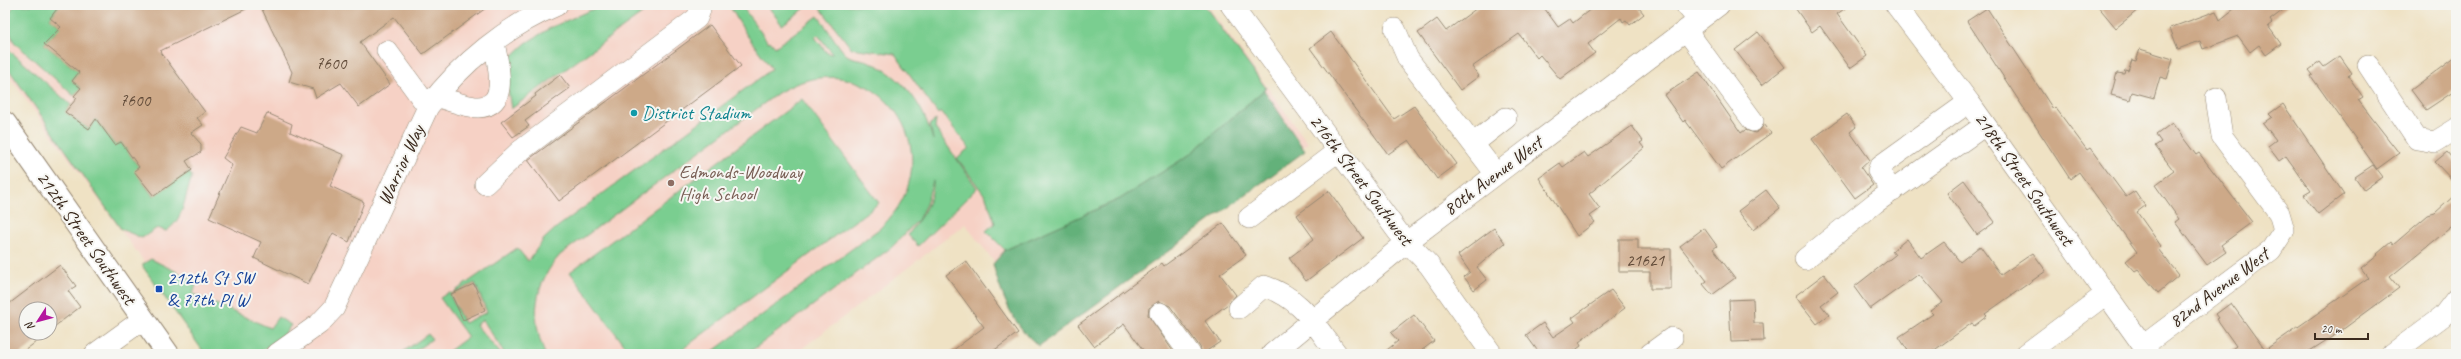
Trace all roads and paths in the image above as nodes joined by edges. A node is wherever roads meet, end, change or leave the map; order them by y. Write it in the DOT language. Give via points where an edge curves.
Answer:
graph roads {
  1 [pos="557,5"];
  2 [pos="699,5"];
  3 [pos="1231,5"];
  4 [pos="1719,5"];
  5 [pos="1896,5"];
  6 [pos="1690,18"];
  7 [pos="1395,28"];
  8 [pos="494,42"];
  9 [pos="387,51"];
  10 [pos="2368,65"];
  11 [pos="2216,98"];
  12 [pos="432,101"];
  13 [pos="1969,102"];
  14 [pos="1506,118"];
  15 [pos="1753,121"];
  16 [pos="5,122"];
  17 [pos="1985,125"];
  18 [pos="2456,129"];
  19 [pos="1474,143"];
  20 [pos="1338,151"];
  21 [pos="1496,174"];
  22 [pos="486,184"];
  23 [pos="1893,191"];
  24 [pos="1249,218"];
  25 [pos="1407,242"];
  26 [pos="1805,259"];
  27 [pos="2106,294"];
  28 [pos="2456,299"];
  29 [pos="1239,308"];
  30 [pos="1160,313"];
  31 [pos="142,320"];
  32 [pos="1312,320"];
  33 [pos="1672,338"];
  34 [pos="2146,350"];
  35 [pos="96,354"];
  36 [pos="168,354"];
  37 [pos="277,354"];
  38 [pos="1190,354"];
  39 [pos="1272,354"];
  40 [pos="1337,354"];
  41 [pos="1492,354"];
  42 [pos="1650,354"];
  43 [pos="2026,354"];
  44 [pos="2392,354"];
  1 -- 8 [label="street, Warrior Way" via="527,19"];
  2 -- 22 [label="street" via="697,18 520,151"];
  3 -- 20 [label="street, 216th Street Southwest"];
  4 -- 6 [label="street, 80th Avenue West"];
  5 -- 13 [label="street, 218th Street Southwest"];
  6 -- 15 [label="street"];
  6 -- 21 [label="street, 80th Avenue West"];
  7 -- 19 [label="street" via="1408,59"];
  8 -- 12 [label="street, Warrior Way" via="464,67"];
  8 -- 12 [label="street" via="500,84 493,101 479,107"];
  9 -- 12 [label="street"];
  10 -- 18 [label="street" via="2417,139 2435,142"];
  11 -- 34 [label="street, 82nd Avenue West" via="2222,136 2279,213 2284,230 2271,250"];
  12 -- 37 [label="street, Warrior Way" via="334,308 319,324"];
  13 -- 17 [label="street, 218th Street Southwest"];
  13 -- 23 [label="street" via="1880,166 1878,171"];
  14 -- 19 [label="street"];
  16 -- 31 [label="main road, 212th Street Southwest"];
  17 -- 23 [label="street"];
  17 -- 27 [label="street, 218th Street Southwest"];
  19 -- 21 [label="street"];
  20 -- 24 [label="street"];
  20 -- 25 [label="street, 216th Street Southwest"];
  21 -- 25 [label="street, 80th Avenue West"];
  23 -- 26 [label="street"];
  25 -- 32 [label="street, 80th Avenue West"];
  25 -- 41 [label="street, 216th Street Southwest" via="1429,265"];
  27 -- 34 [label="street, 218th Street Southwest"];
  27 -- 43 [label="street"];
  28 -- 44 [label="street" via="2443,316"];
  29 -- 32 [label="street" via="1264,286 1283,292 1298,303"];
  30 -- 38 [label="street"];
  31 -- 35 [label="street"];
  31 -- 36 [label="main road, 212th Street Southwest"];
  32 -- 39 [label="street, 80th Avenue West"];
  32 -- 40 [label="street"];
  33 -- 42 [label="street"];
}
